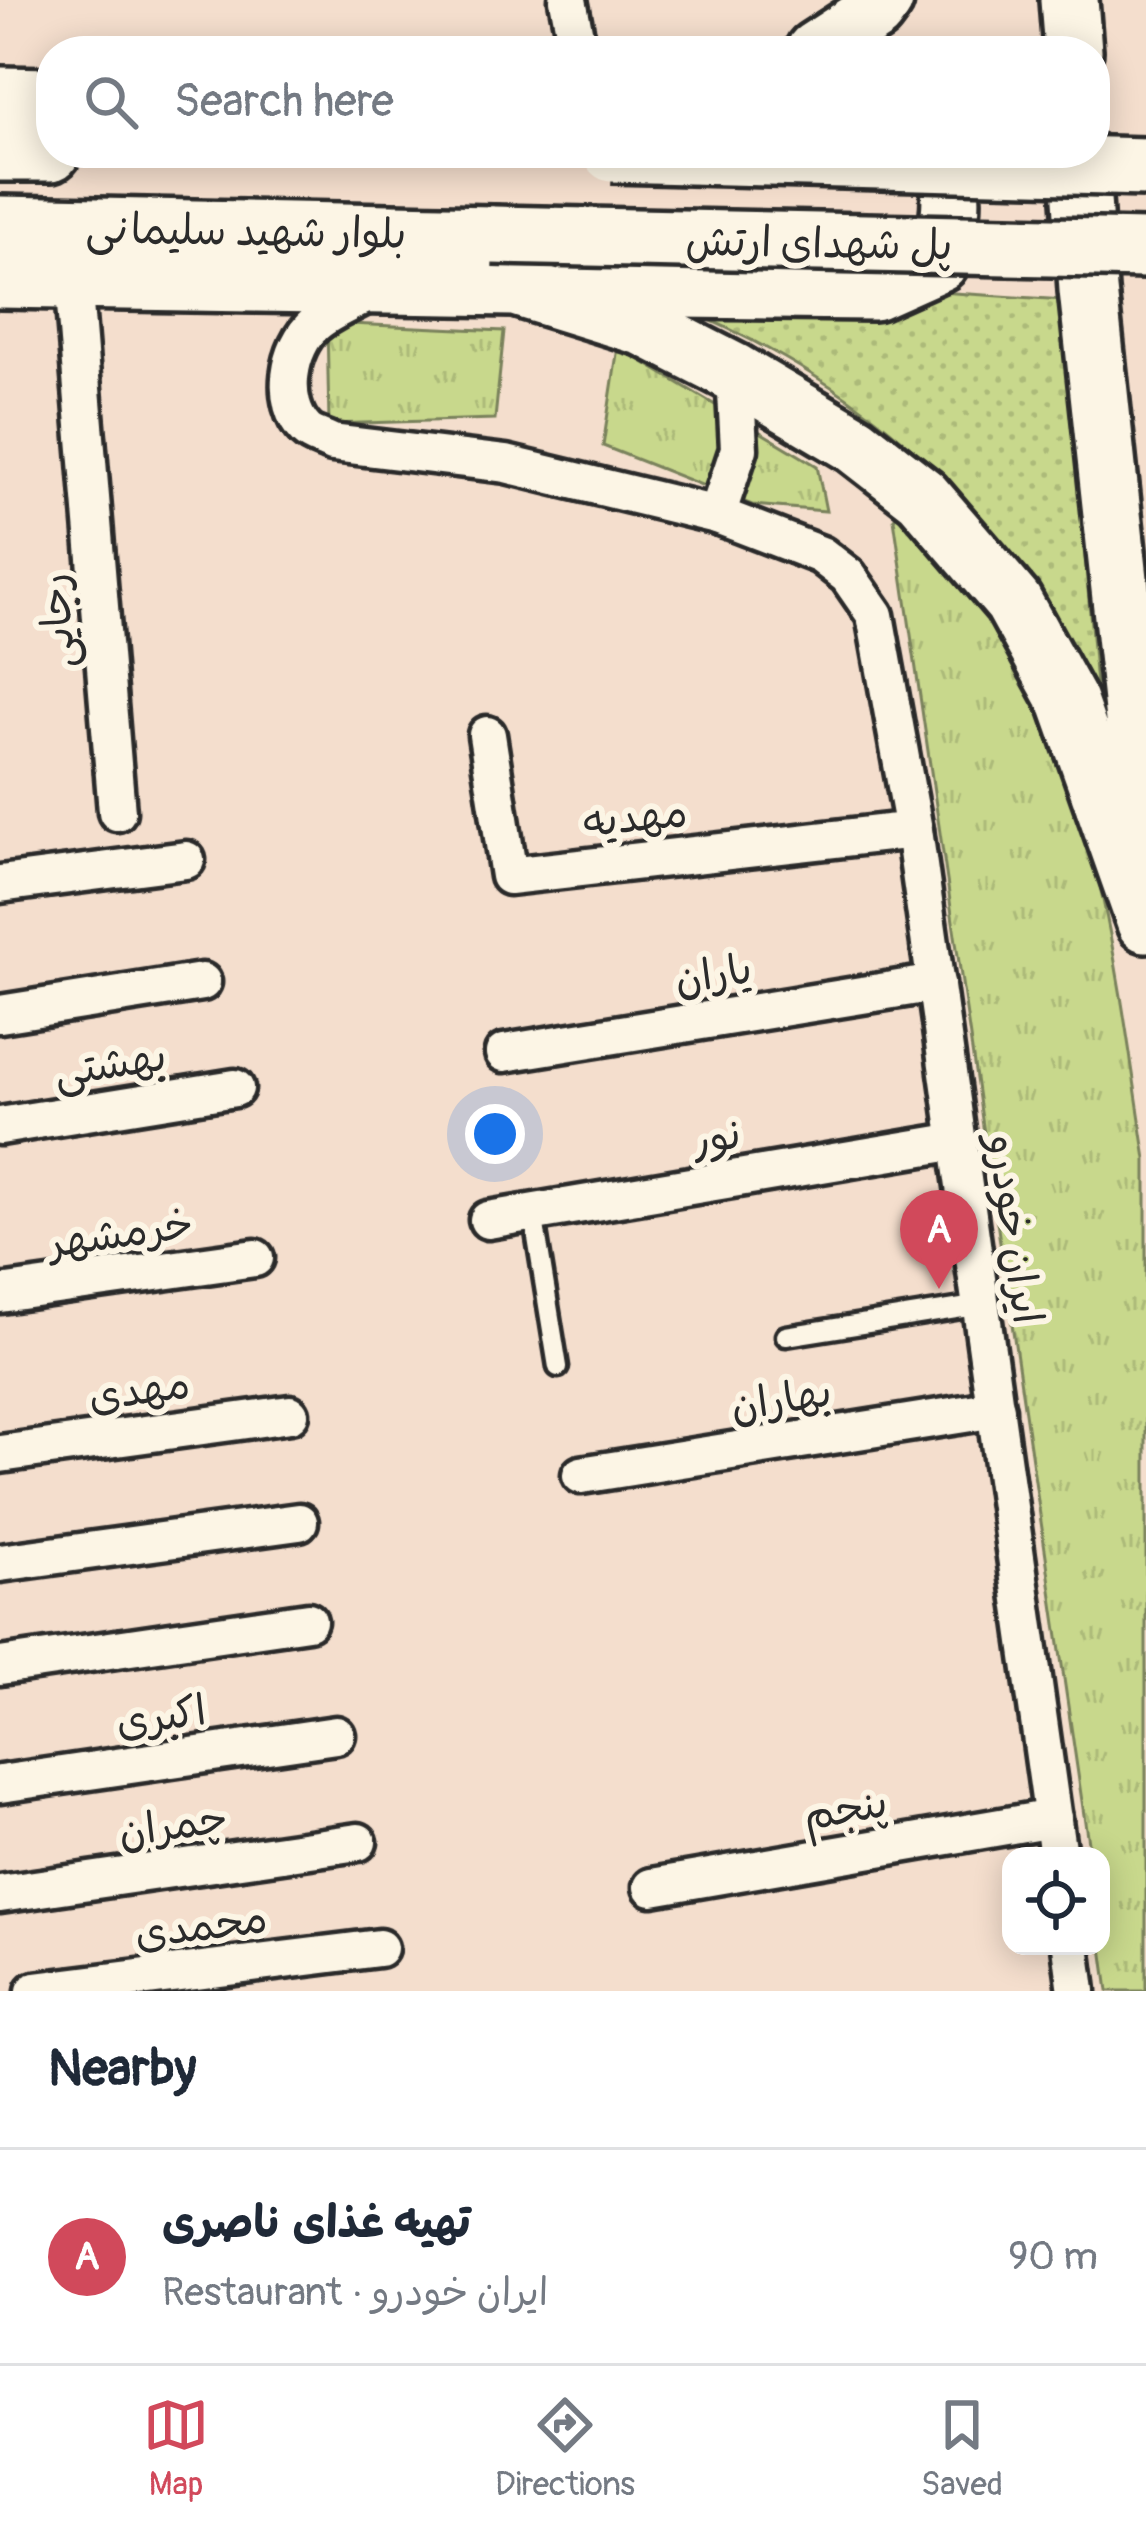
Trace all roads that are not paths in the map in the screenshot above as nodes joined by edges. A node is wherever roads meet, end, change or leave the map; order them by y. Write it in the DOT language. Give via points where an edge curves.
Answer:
graph roads {
  1 [pos="568,0"];
  2 [pos="884,0"];
  3 [pos="1069,0"];
  4 [pos="575,36"];
  5 [pos="838,36"];
  6 [pos="1071,36"];
  7 [pos="0,96"];
  8 [pos="36,97"];
  9 [pos="0,152"];
  10 [pos="36,152"];
  11 [pos="1110,166"];
  12 [pos="1146,167"];
  13 [pos="947,168"];
  14 [pos="1080,168"];
  15 [pos="0,225"];
  16 [pos="493,235"];
  17 [pos="1146,249"];
  18 [pos="0,279"];
  19 [pos="73,280"];
  20 [pos="387,284"];
  21 [pos="515,287"];
  22 [pos="734,373"];
  23 [pos="717,515"];
  24 [pos="487,734"];
  25 [pos="116,812"];
  26 [pos="914,830"];
  27 [pos="1146,831"];
  28 [pos="186,860"];
  29 [pos="0,884"];
  30 [pos="1146,923"];
  31 [pos="202,982"];
  32 [pos="936,983"];
  33 [pos="0,1014"];
  34 [pos="504,1053"];
  35 [pos="235,1088"];
  36 [pos="0,1126"];
  37 [pos="958,1141"];
  38 [pos="533,1213"];
  39 [pos="488,1220"];
  40 [pos="255,1258"];
  41 [pos="0,1294"];
  42 [pos="981,1305"];
  43 [pos="786,1336"];
  44 [pos="558,1367"];
  45 [pos="995,1409"];
  46 [pos="290,1414"];
  47 [pos="0,1454"];
  48 [pos="581,1475"];
  49 [pos="299,1522"];
  50 [pos="0,1563"];
  51 [pos="308,1621"];
  52 [pos="0,1666"];
  53 [pos="336,1735"];
  54 [pos="0,1784"];
  55 [pos="1053,1818"];
  56 [pos="358,1842"];
  57 [pos="1057,1847"];
  58 [pos="652,1887"];
  59 [pos="0,1894"];
  60 [pos="379,1948"];
  61 [pos="1071,1955"];
  62 [pos="35,1991"];
  63 [pos="1077,1991"];
  1 -- 4 [label="street"];
  2 -- 5 [label="main road"];
  3 -- 6 [label="main road"];
  7 -- 8 [label="main road"];
  9 -- 10 [label="main road, بلوار شهید سلیمانی"];
  11 -- 12 [label="main road, پل شهدای ارتش, bridge"];
  13 -- 21 [label="main road" via="951,223 939,262 874,291"];
  14 -- 27 [label="main road"];
  15 -- 16 [label="main road, بلوار شهید سلیمانی"];
  16 -- 17 [label="main road, پل شهدای ارتش, bridge"];
  18 -- 19 [label="main road"];
  19 -- 20 [label="main road"];
  19 -- 25 [label="street, رجایی"];
  20 -- 21 [label="main road"];
  20 -- 23 [label="street" via="316,323 298,344 293,406 307,431 332,443 506,464"];
  21 -- 22 [label="main road" via="645,327"];
  22 -- 23 [label="street" via="739,448"];
  22 -- 30 [label="main road" via="855,444 922,496 1013,602 1068,702"];
  23 -- 26 [label="street, ایران خودرو" via="821,555 848,576 875,615"];
  24 -- 26 [label="street, مهدیه" via="509,876"];
  26 -- 32 [label="street, ایران خودرو"];
  28 -- 29 [label="street"];
  31 -- 33 [label="street"];
  32 -- 34 [label="street, یاران"];
  32 -- 37 [label="street, ایران خودرو"];
  35 -- 36 [label="street, بهشتی"];
  37 -- 38 [label="street, نور"];
  37 -- 42 [label="street, ایران خودرو"];
  38 -- 39 [label="street, نور"];
  38 -- 44 [label="lane"];
  40 -- 41 [label="street, خرمشهر"];
  42 -- 43 [label="lane"];
  42 -- 45 [label="street, ایران خودرو"];
  45 -- 48 [label="street, بهاران"];
  45 -- 55 [label="street, ایران خودرو"];
  46 -- 47 [label="street, مهدی"];
  49 -- 50 [label="street"];
  51 -- 52 [label="street"];
  53 -- 54 [label="street, اکبری"];
  55 -- 57 [label="street, ایران خودرو"];
  55 -- 58 [label="street, پنجم"];
  56 -- 59 [label="street, چمران"];
  60 -- 62 [label="street, محمدی"];
  61 -- 63 [label="street"];
}
